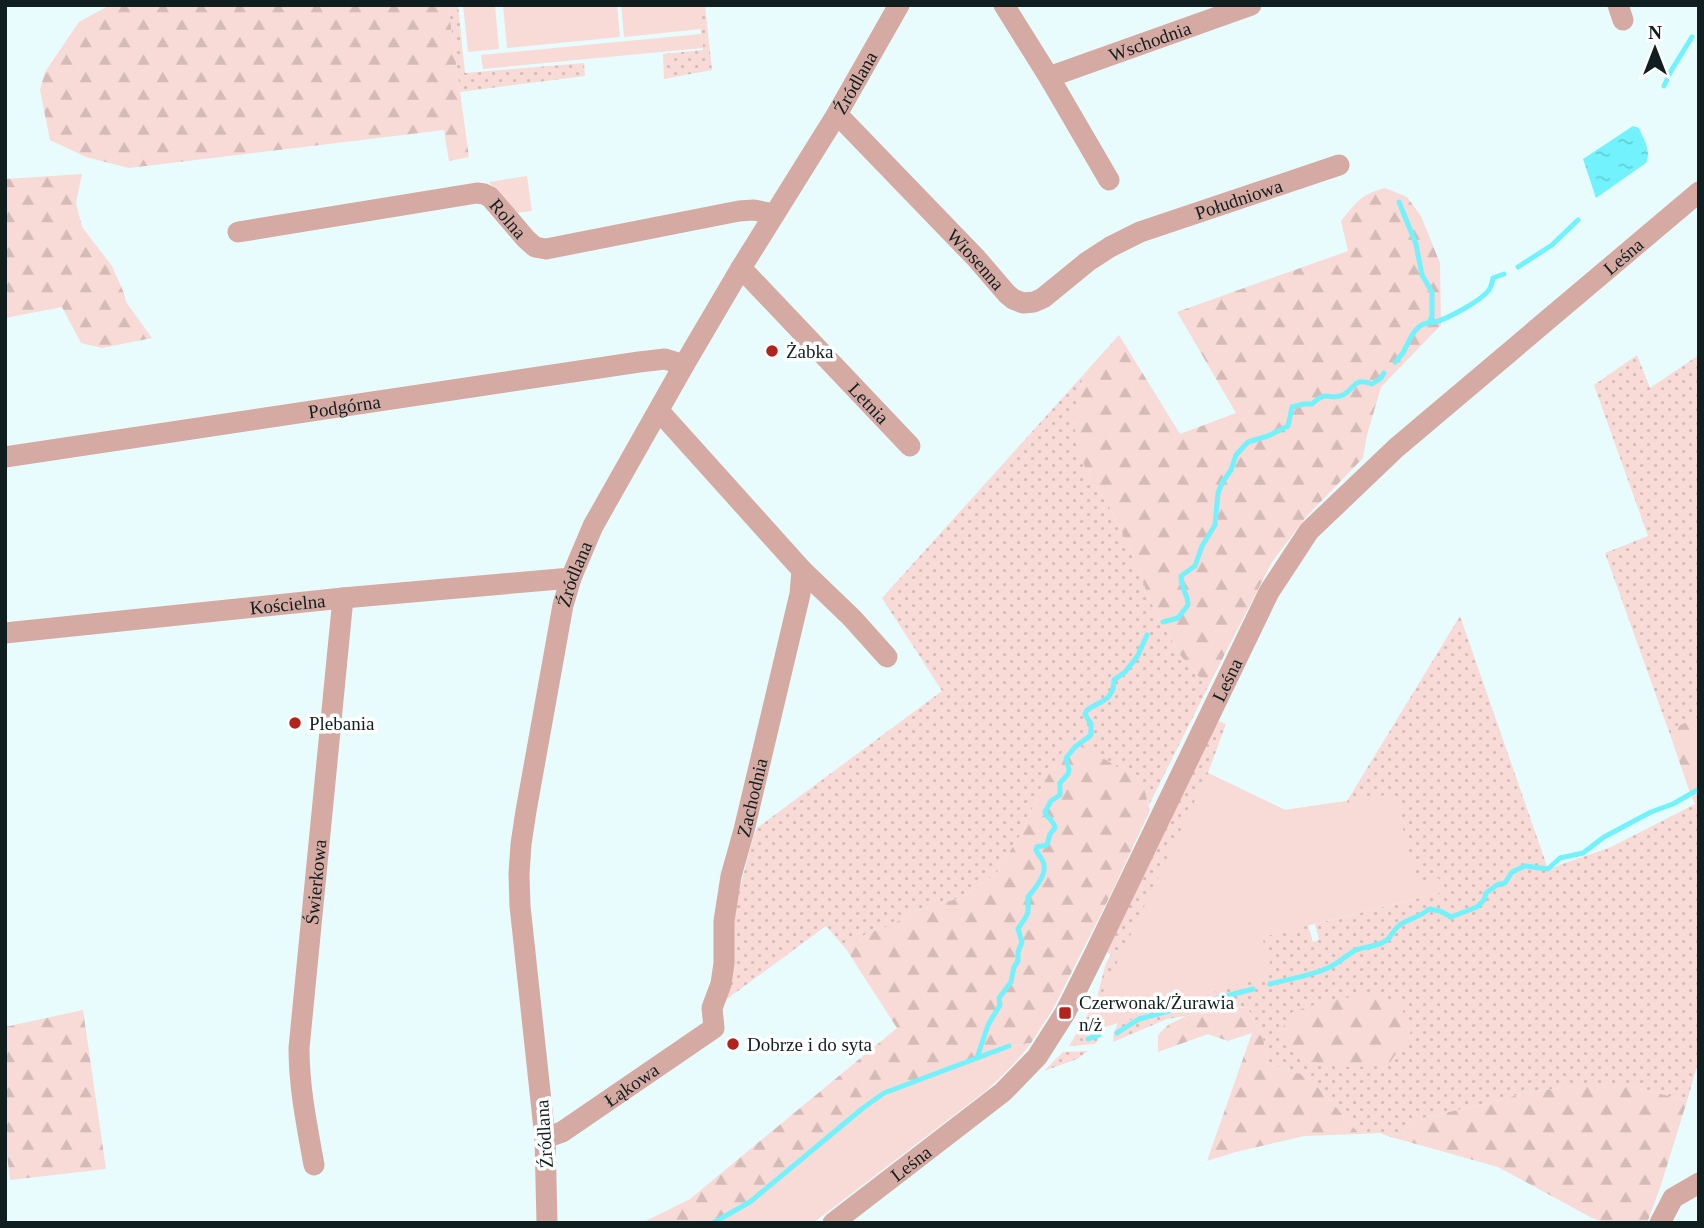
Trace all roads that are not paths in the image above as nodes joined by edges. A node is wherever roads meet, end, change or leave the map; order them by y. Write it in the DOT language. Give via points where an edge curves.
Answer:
graph roads {
  1 [pos="899,5"];
  2 [pos="1004,5"];
  3 [pos="1251,5"];
  4 [pos="1049,77"];
  5 [pos="837,114"];
  6 [pos="1339,165"];
  7 [pos="1109,180"];
  8 [pos="1699,192"];
  9 [pos="774,214"];
  10 [pos="238,232"];
  11 [pos="1139,232"];
  12 [pos="741,268"];
  13 [pos="684,365"];
  14 [pos="659,411"];
  15 [pos="910,446"];
  16 [pos="5,457"];
  17 [pos="802,570"];
  18 [pos="571,578"];
  19 [pos="343,598"];
  20 [pos="5,633"];
  21 [pos="887,657"];
  22 [pos="714,1028"];
  23 [pos="545,1138"];
  24 [pos="314,1165"];
  25 [pos="1699,1184"];
  26 [pos="547,1223"];
  27 [pos="833,1223"];
  28 [pos="1660,1223"];
  1 -- 5 [label="street, Źródlana"];
  2 -- 4 [label="street"];
  3 -- 4 [label="street, Wschodnia"];
  4 -- 7 [label="street"];
  5 -- 9 [label="street, Źródlana"];
  5 -- 11 [label="street, Wiosenna" via="1007,295 1023,303 1043,298 1087,262"];
  6 -- 11 [label="street, Południowa"];
  8 -- 27 [label="street, Leśna" via="1396,448 1310,531 1269,592 1096,953 1043,1048 1003,1091"];
  9 -- 10 [label="street, Rolna" via="739,211 546,249 535,247 490,197 477,193"];
  9 -- 12 [label="street, Źródlana"];
  12 -- 13 [label="street, Źródlana"];
  12 -- 15 [label="street, Letnia"];
  13 -- 14 [label="street, Źródlana"];
  13 -- 16 [label="street, Podgórna" via="665,359 639,362"];
  14 -- 17 [label="street"];
  14 -- 18 [label="street, Źródlana" via="593,526"];
  17 -- 21 [label="street"];
  17 -- 22 [label="street, Zachodnia" via="731,876 721,984 712,1008"];
  18 -- 19 [label="street, Kościelna"];
  18 -- 23 [label="street, Źródlana" via="526,811 519,874"];
  19 -- 20 [label="street, Kościelna"];
  19 -- 24 [label="street, Świerkowa" via="299,1048"];
  22 -- 23 [label="street, Łąkowa" via="562,1132"];
  23 -- 26 [label="street, Źródlana"];
  25 -- 28 [label="street" via="1673,1198"];
}
